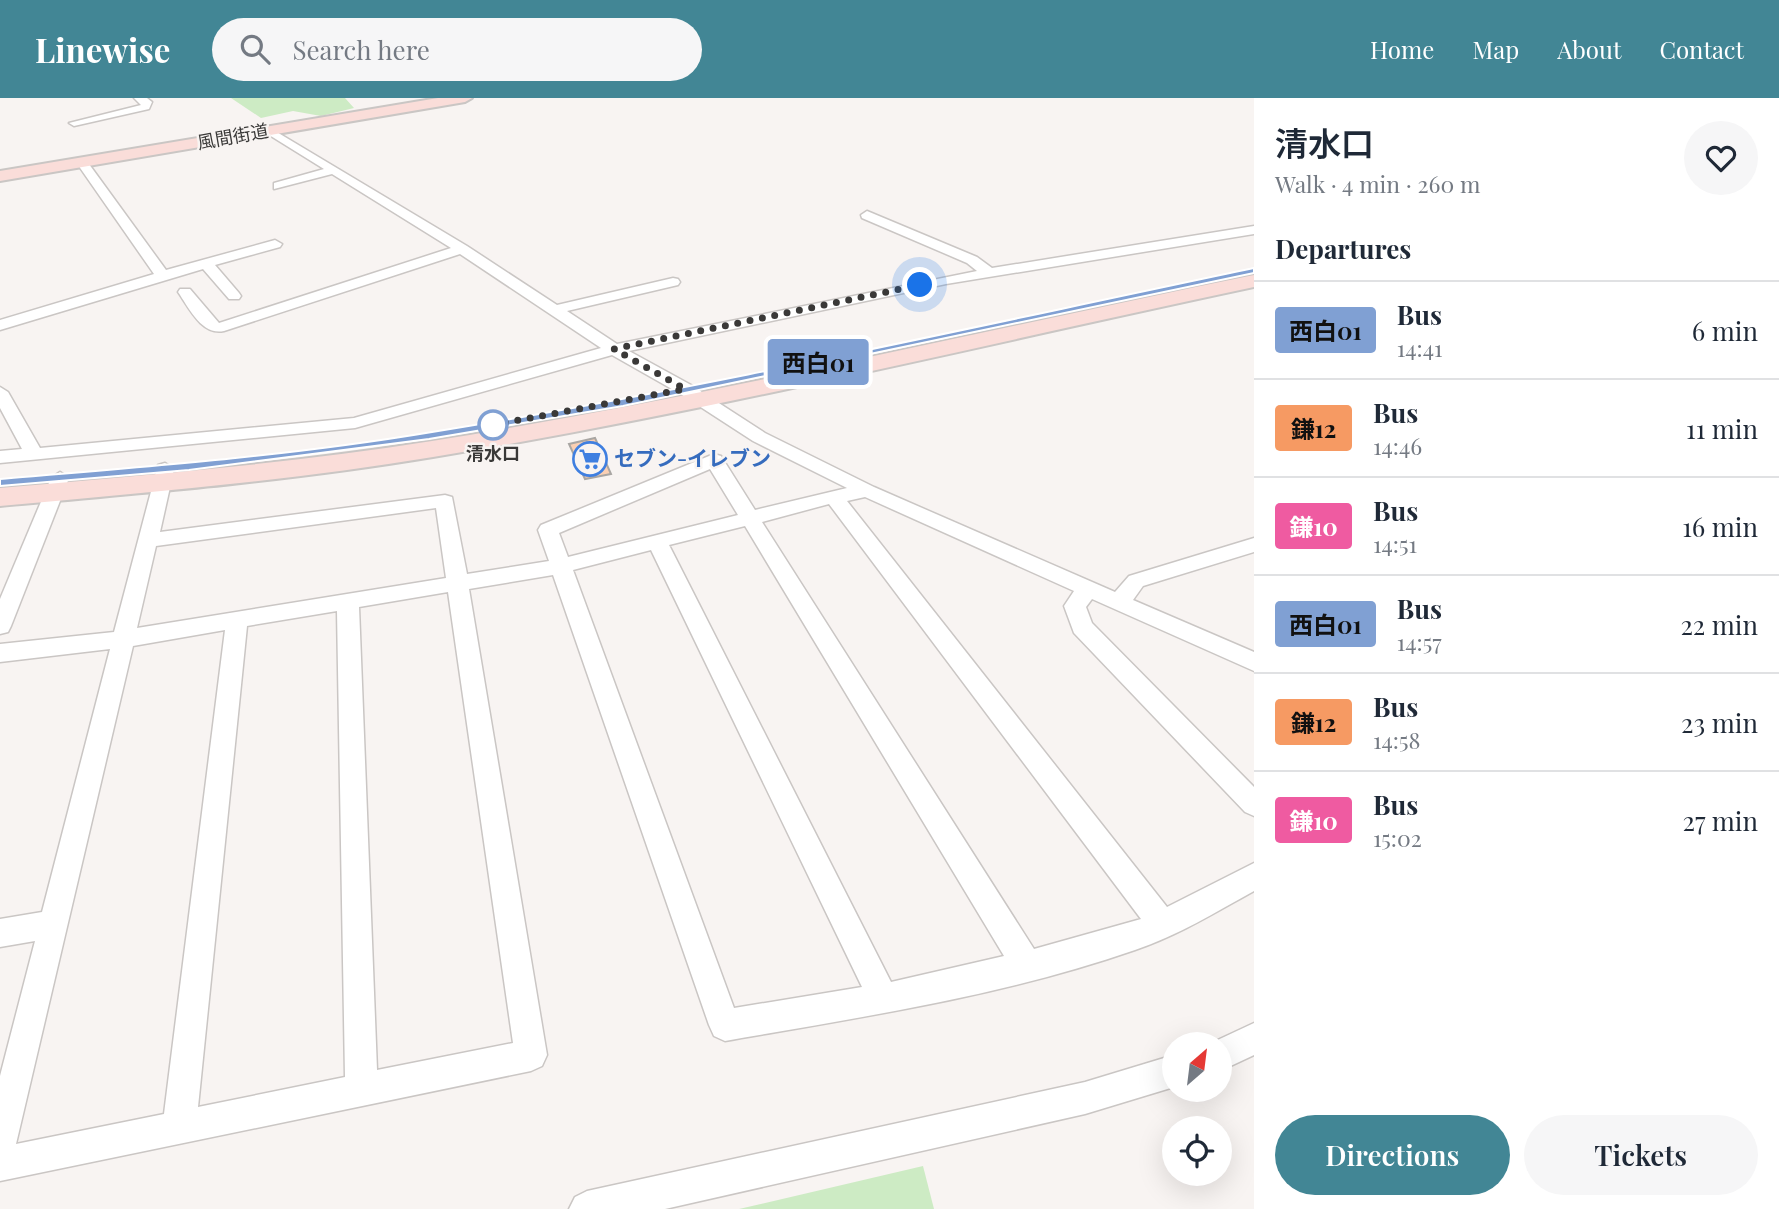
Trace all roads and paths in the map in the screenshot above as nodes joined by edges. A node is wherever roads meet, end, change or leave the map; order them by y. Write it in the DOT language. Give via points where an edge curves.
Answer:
graph roads {
  1 [pos="139,98"];
  2 [pos="455,99"];
  3 [pos="74,123"];
  4 [pos="270,131"];
  5 [pos="82,162"];
  6 [pos="333,170"];
  7 [pos="0,176"];
  8 [pos="278,186"];
  9 [pos="867,215"];
  10 [pos="1254,230"];
  11 [pos="275,244"];
  12 [pos="462,249"];
  13 [pos="206,263"];
  14 [pos="1254,271"];
  15 [pos="989,273"];
  16 [pos="162,276"];
  17 [pos="1254,281"];
  18 [pos="673,282"];
  19 [pos="185,292"];
  20 [pos="234,296"];
  21 [pos="554,310"];
  22 [pos="0,325"];
  23 [pos="614,349"];
  24 [pos="0,392"];
  25 [pos="691,394"];
  26 [pos="34,454"];
  27 [pos="0,457"];
  28 [pos="163,476"];
  29 [pos="0,483"];
  30 [pos="57,485"];
  31 [pos="867,491"];
  32 [pos="0,496"];
  33 [pos="834,497"];
  34 [pos="750,518"];
  35 [pos="148,540"];
  36 [pos="657,541"];
  37 [pos="1254,545"];
  38 [pos="561,566"];
  39 [pos="458,584"];
  40 [pos="1088,589"];
  41 [pos="348,602"];
  42 [pos="1119,602"];
  43 [pos="237,621"];
  44 [pos="0,626"];
  45 [pos="123,639"];
  46 [pos="0,653"];
  47 [pos="1254,662"];
  48 [pos="1254,803"];
  49 [pos="1254,876"];
  50 [pos="53,924"];
  51 [pos="1162,924"];
  52 [pos="0,933"];
  53 [pos="1027,966"];
  54 [pos="883,998"];
  55 [pos="1254,1039"];
  56 [pos="1232,1049"];
  57 [pos="1162,1075"];
  58 [pos="361,1090"];
  59 [pos="179,1127"];
  60 [pos="0,1142"];
  61 [pos="0,1164"];
  62 [pos="587,1209"];
  1 -- 3 [label="street" via="147,102 145,107"];
  2 -- 4 [label="main road, 風間街道"];
  4 -- 5 [label="main road, 風間街道"];
  4 -- 6 [label="street"];
  5 -- 7 [label="main road, 風間街道"];
  5 -- 16 [label="street"];
  6 -- 8 [label="street"];
  6 -- 12 [label="street"];
  9 -- 15 [label="street" via="972,260"];
  10 -- 15 [label="street"];
  11 -- 13 [label="street"];
  12 -- 19 [label="street" via="219,328 210,325"];
  12 -- 21 [label="street"];
  13 -- 16 [label="street"];
  13 -- 20 [label="street"];
  14 -- 25 [label="main road"];
  15 -- 23 [label="street"];
  16 -- 22 [label="street"];
  17 -- 25 [label="main road"];
  18 -- 21 [label="street"];
  21 -- 23 [label="street"];
  23 -- 25 [label="street"];
  23 -- 26 [label="street" via="355,423"];
  24 -- 26 [label="street"];
  25 -- 28 [label="main road" via="430,449"];
  25 -- 31 [label="street" via="760,437"];
  26 -- 27 [label="street"];
  28 -- 30 [label="main road"];
  28 -- 35 [label="street"];
  29 -- 30 [label="main road"];
  30 -- 32 [label="main road"];
  30 -- 44 [label="street"];
  31 -- 33 [label="street"];
  31 -- 40 [label="street"];
  33 -- 34 [label="street"];
  33 -- 51 [label="street"];
  34 -- 36 [label="street"];
  34 -- 38 [label="street" via="714,460 548,530"];
  34 -- 53 [label="street"];
  35 -- 39 [label="street" via="445,501"];
  35 -- 45 [label="street"];
  36 -- 38 [label="street"];
  36 -- 54 [label="street"];
  37 -- 42 [label="street" via="1136,581"];
  38 -- 39 [label="street"];
  38 -- 54 [label="street" via="724,1025"];
  39 -- 41 [label="street"];
  39 -- 58 [label="street" via="531,1055"];
  40 -- 42 [label="street"];
  40 -- 48 [label="street" via="1075,606 1082,627"];
  41 -- 43 [label="street"];
  41 -- 58 [label="street"];
  42 -- 47 [label="street"];
  43 -- 45 [label="street"];
  43 -- 59 [label="street"];
  45 -- 46 [label="street"];
  45 -- 50 [label="street"];
  49 -- 51 [label="street"];
  50 -- 52 [label="street"];
  50 -- 60 [label="street"];
  51 -- 53 [label="street"];
  53 -- 54 [label="street"];
  55 -- 56 [label="street"];
  57 -- 62 [label="street" via="1085,1098"];
  58 -- 59 [label="street"];
  59 -- 61 [label="street"];
}
